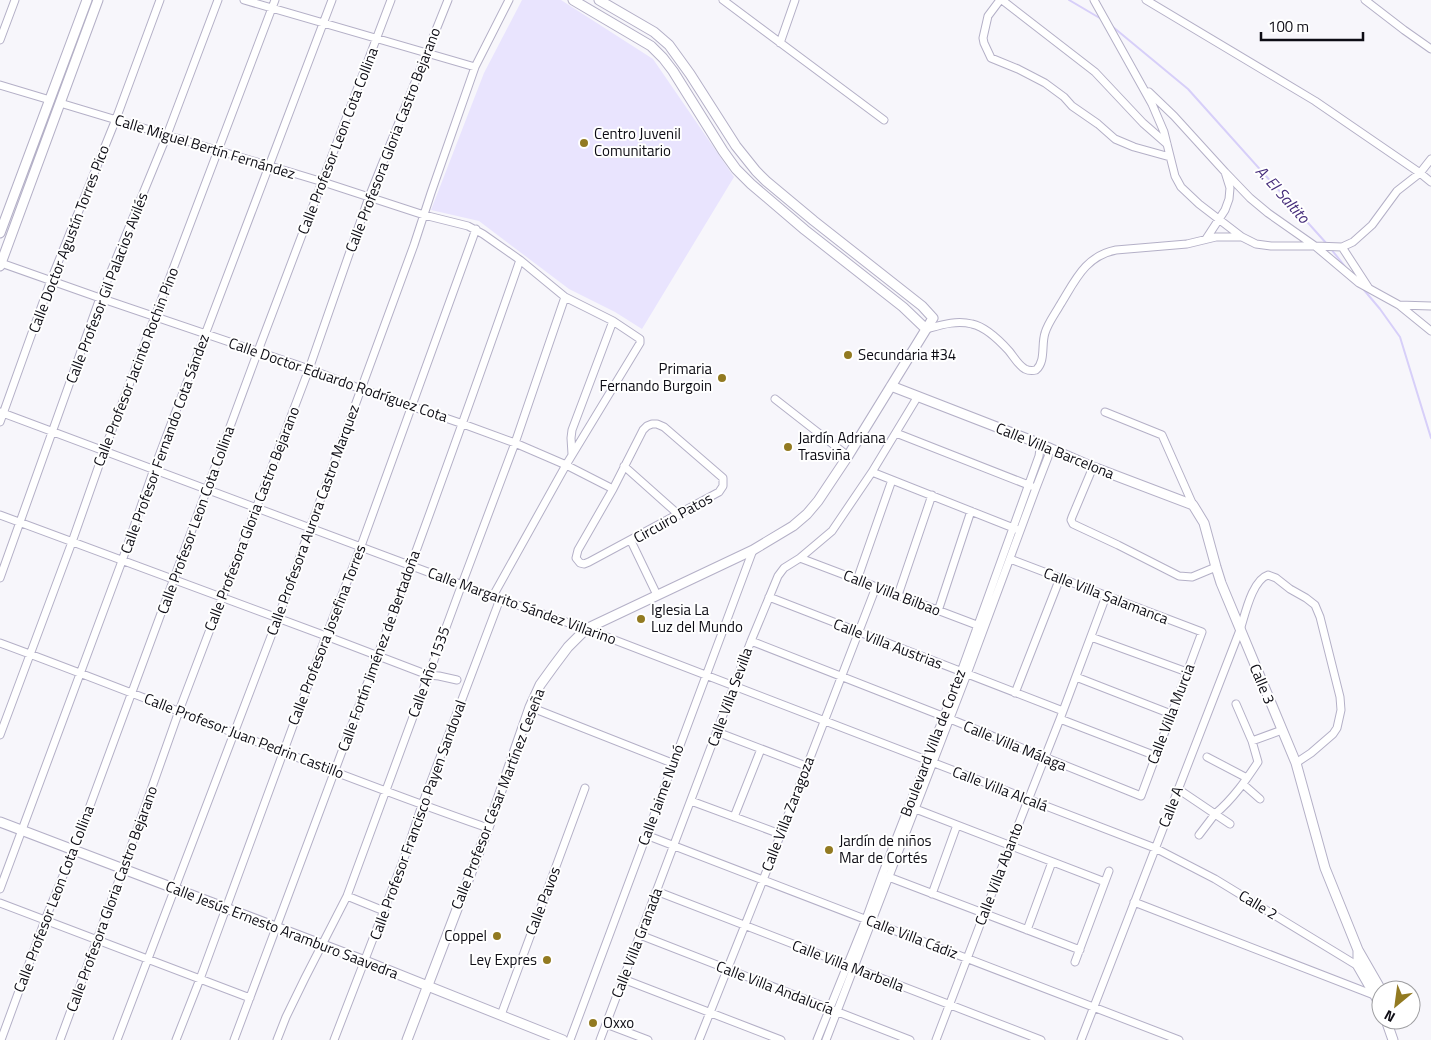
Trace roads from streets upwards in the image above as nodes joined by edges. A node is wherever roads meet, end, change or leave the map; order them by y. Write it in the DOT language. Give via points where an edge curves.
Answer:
graph roads {
  1 [pos="15,0"];
  2 [pos="87,0"];
  3 [pos="98,0"];
  4 [pos="160,0"];
  5 [pos="218,0"];
  6 [pos="244,0"];
  7 [pos="275,0"];
  8 [pos="332,0"];
  9 [pos="391,0"];
  10 [pos="448,0"];
  11 [pos="508,0"];
  12 [pos="573,0"];
  13 [pos="599,0"];
  14 [pos="723,0"];
  15 [pos="796,0"];
  16 [pos="1001,0"];
  17 [pos="1094,0"];
  18 [pos="1146,0"];
  19 [pos="1365,0"];
  20 [pos="272,8"];
  21 [pos="323,23"];
  22 [pos="376,39"];
  23 [pos="0,40"];
  24 [pos="780,43"];
  25 [pos="1431,48"];
  26 [pos="426,53"];
  27 [pos="475,67"];
  28 [pos="0,85"];
  29 [pos="1143,87"];
  30 [pos="50,100"];
  31 [pos="60,103"];
  32 [pos="707,103"];
  33 [pos="696,108"];
  34 [pos="116,119"];
  35 [pos="884,120"];
  36 [pos="167,135"];
  37 [pos="1167,144"];
  38 [pos="219,151"];
  39 [pos="1170,157"];
  40 [pos="1431,159"];
  41 [pos="269,166"];
  42 [pos="1225,172"];
  43 [pos="1420,173"];
  44 [pos="323,182"];
  45 [pos="1431,182"];
  46 [pos="369,197"];
  47 [pos="424,215"];
  48 [pos="1219,219"];
  49 [pos="814,221"];
  50 [pos="476,229"];
  51 [pos="805,230"];
  52 [pos="0,233"];
  53 [pos="1242,237"];
  54 [pos="1206,239"];
  55 [pos="1315,246"];
  56 [pos="1342,247"];
  57 [pos="520,260"];
  58 [pos="1,264"];
  59 [pos="51,280"];
  60 [pos="1368,287"];
  61 [pos="566,297"];
  62 [pos="100,298"];
  63 [pos="1399,305"];
  64 [pos="1431,306"];
  65 [pos="155,317"];
  66 [pos="933,318"];
  67 [pos="613,321"];
  68 [pos="946,324"];
  69 [pos="926,329"];
  70 [pos="1431,331"];
  71 [pos="205,334"];
  72 [pos="640,340"];
  73 [pos="258,351"];
  74 [pos="309,369"];
  75 [pos="891,386"];
  76 [pos="361,388"];
  77 [pos="918,396"];
  78 [pos="775,399"];
  79 [pos="413,405"];
  80 [pos="2,412"];
  81 [pos="1105,412"];
  82 [pos="0,422"];
  83 [pos="463,424"];
  84 [pos="53,432"];
  85 [pos="896,433"];
  86 [pos="515,444"];
  87 [pos="1042,445"];
  88 [pos="104,451"];
  89 [pos="572,455"];
  90 [pos="848,456"];
  91 [pos="566,465"];
  92 [pos="624,466"];
  93 [pos="1093,467"];
  94 [pos="154,469"];
  95 [pos="872,472"];
  96 [pos="892,480"];
  97 [pos="1028,485"];
  98 [pos="1036,488"];
  99 [pos="207,489"];
  100 [pos="613,489"];
  101 [pos="932,496"];
  102 [pos="1193,505"];
  103 [pos="257,508"];
  104 [pos="971,511"];
  105 [pos="0,515"];
  106 [pos="678,515"];
  107 [pos="20,522"];
  108 [pos="310,528"];
  109 [pos="1016,529"];
  110 [pos="631,541"];
  111 [pos="72,542"];
  112 [pos="361,546"];
  113 [pos="753,550"];
  114 [pos="800,558"];
  115 [pos="1010,559"];
  116 [pos="122,561"];
  117 [pos="411,566"];
  118 [pos="1216,568"];
  119 [pos="0,578"];
  120 [pos="1060,578"];
  121 [pos="173,580"];
  122 [pos="857,580"];
  123 [pos="462,584"];
  124 [pos="876,587"];
  125 [pos="658,595"];
  126 [pos="898,596"];
  127 [pos="1106,596"];
  128 [pos="769,597"];
  129 [pos="222,598"];
  130 [pos="497,598"];
  131 [pos="938,611"];
  132 [pos="278,618"];
  133 [pos="981,627"];
  134 [pos="586,629"];
  135 [pos="1240,630"];
  136 [pos="858,632"];
  137 [pos="1202,632"];
  138 [pos="326,636"];
  139 [pos="1091,637"];
  140 [pos="751,641"];
  141 [pos="0,643"];
  142 [pos="30,654"];
  143 [pos="378,657"];
  144 [pos="81,672"];
  145 [pos="1187,672"];
  146 [pos="964,673"];
  147 [pos="428,675"];
  148 [pos="706,676"];
  149 [pos="840,677"];
  150 [pos="1076,677"];
  151 [pos="457,680"];
  152 [pos="734,686"];
  153 [pos="131,692"];
  154 [pos="1015,692"];
  155 [pos="1236,704"];
  156 [pos="530,707"];
  157 [pos="179,711"];
  158 [pos="1063,711"];
  159 [pos="1171,714"];
  160 [pos="947,718"];
  161 [pos="1060,719"];
  162 [pos="824,720"];
  163 [pos="1282,730"];
  164 [pos="717,732"];
  165 [pos="235,733"];
  166 [pos="0,735"];
  167 [pos="1252,741"];
  168 [pos="761,749"];
  169 [pos="283,752"];
  170 [pos="1156,756"];
  171 [pos="1207,757"];
  172 [pos="1045,758"];
  173 [pos="929,762"];
  174 [pos="672,763"];
  175 [pos="1296,763"];
  176 [pos="806,766"];
  177 [pos="335,772"];
  178 [pos="1245,781"];
  179 [pos="585,788"];
  180 [pos="1178,789"];
  181 [pos="385,792"];
  182 [pos="1140,796"];
  183 [pos="1029,799"];
  184 [pos="1260,799"];
  185 [pos="691,801"];
  186 [pos="422,806"];
  187 [pos="912,808"];
  188 [pos="1216,814"];
  189 [pos="734,816"];
  190 [pos="0,822"];
  191 [pos="1230,824"];
  192 [pos="957,825"];
  193 [pos="488,828"];
  194 [pos="22,830"];
  195 [pos="780,834"];
  196 [pos="646,835"];
  197 [pos="1199,835"];
  198 [pos="673,846"];
  199 [pos="1010,846"];
  200 [pos="1155,848"];
  201 [pos="74,849"];
  202 [pos="1052,862"];
  203 [pos="123,869"];
  204 [pos="1109,871"];
  205 [pos="882,874"];
  206 [pos="890,878"];
  207 [pos="763,880"];
  208 [pos="1105,882"];
  209 [pos="174,888"];
  210 [pos="0,889"];
  211 [pos="656,891"];
  212 [pos="932,894"];
  213 [pos="347,896"];
  214 [pos="1134,902"];
  215 [pos="0,903"];
  216 [pos="226,908"];
  217 [pos="384,911"];
  218 [pos="984,914"];
  219 [pos="45,920"];
  220 [pos="869,921"];
  221 [pos="745,926"];
  222 [pos="277,928"];
  223 [pos="1027,930"];
  224 [pos="640,935"];
  225 [pos="98,940"];
  226 [pos="322,945"];
  227 [pos="1080,950"];
  228 [pos="1358,950"];
  229 [pos="967,958"];
  230 [pos="147,959"];
  231 [pos="365,961"];
  232 [pos="1075,962"];
  233 [pos="850,966"];
  234 [pos="1358,966"];
  235 [pos="728,969"];
  236 [pos="200,979"];
  237 [pos="623,979"];
  238 [pos="1372,980"];
  239 [pos="1371,984"];
  240 [pos="428,986"];
  241 [pos="1371,990"];
  242 [pos="250,998"];
  243 [pos="949,1005"];
  244 [pos="1094,1007"];
  245 [pos="833,1010"];
  246 [pos="710,1012"];
  247 [pos="501,1015"];
  248 [pos="606,1024"];
  249 [pos="1,1040"];
  250 [pos="60,1040"];
  251 [pos="117,1040"];
  252 [pos="176,1040"];
  253 [pos="234,1040"];
  254 [pos="277,1040"];
  255 [pos="334,1040"];
  256 [pos="407,1040"];
  257 [pos="563,1040"];
  258 [pos="570,1040"];
  259 [pos="600,1040"];
  260 [pos="648,1040"];
  261 [pos="699,1040"];
  262 [pos="781,1040"];
  263 [pos="817,1040"];
  264 [pos="826,1040"];
  265 [pos="910,1040"];
  266 [pos="936,1040"];
  267 [pos="1041,1040"];
  268 [pos="1081,1040"];
  269 [pos="1178,1040"];
  1 -- 23 [label="street"];
  2 -- 30 [label="street"];
  3 -- 31 [label="street"];
  4 -- 34 [label="street, Calle Doctor Agustín Torres Pico"];
  5 -- 36 [label="street, Calle Profesor Gil Palacios Avilés"];
  6 -- 20 [label="street"];
  7 -- 20 [label="street, Calle Profesor Jacinto Rochin Pino"];
  8 -- 21 [label="street, Calle Profesor Fernando Cota Sández"];
  9 -- 22 [label="street, Calle Profesor Leon Cota Collina"];
  10 -- 26 [label="street, Calle Profesora Gloria Castro Bejarano"];
  11 -- 27 [label="street, Calle Profesora Aurora Castro Marquez"];
  12 -- 33 [label="street" via="651,46 673,71"];
  13 -- 32 [label="street" via="654,32 668,45"];
  14 -- 24 [label="street"];
  15 -- 24 [label="street"];
  16 -- 37 [label="street" via="1095,72"];
  16 -- 39 [label="street" via="988,16 983,38 991,58 1046,84 1115,139"];
  17 -- 29 [label="street"];
  18 -- 43 [label="street" via="1315,101"];
  19 -- 25 [label="street"];
  20 -- 21 [label="street"];
  20 -- 38 [label="street, Calle Profesor Jacinto Rochin Pino"];
  21 -- 22 [label="street"];
  21 -- 41 [label="street, Calle Profesor Fernando Cota Sández"];
  22 -- 26 [label="street"];
  22 -- 44 [label="street, Calle Profesor Leon Cota Collina"];
  24 -- 35 [label="street"];
  26 -- 27 [label="street"];
  26 -- 46 [label="street, Calle Profesora Gloria Castro Bejarano"];
  27 -- 47 [label="street, Calle Profesora Aurora Castro Marquez"];
  28 -- 30 [label="street"];
  29 -- 37 [label="street" via="1159,118"];
  29 -- 42 [label="street"];
  30 -- 52 [label="street"];
  31 -- 34 [label="street, Calle Miguel Bertín Fernández"];
  31 -- 58 [label="street"];
  32 -- 33 [label="street"];
  32 -- 49 [label="street" via="756,171"];
  33 -- 51 [label="street" via="736,169"];
  34 -- 36 [label="street, Calle Miguel Bertín Fernández"];
  34 -- 59 [label="street, Calle Doctor Agustín Torres Pico"];
  36 -- 38 [label="street, Calle Miguel Bertín Fernández"];
  36 -- 62 [label="street, Calle Profesor Gil Palacios Avilés"];
  37 -- 39 [label="street"];
  38 -- 41 [label="street, Calle Miguel Bertín Fernández"];
  38 -- 65 [label="street, Calle Profesor Jacinto Rochin Pino"];
  39 -- 48 [label="street" via="1182,187"];
  40 -- 43 [label="street"];
  41 -- 44 [label="street, Calle Miguel Bertín Fernández"];
  41 -- 71 [label="street, Calle Profesor Fernando Cota Sández"];
  42 -- 48 [label="street" via="1230,188 1229,198"];
  42 -- 55 [label="street" via="1268,213"];
  43 -- 45 [label="street"];
  43 -- 56 [label="street" via="1397,190 1362,235"];
  44 -- 46 [label="street, Calle Miguel Bertín Fernández"];
  44 -- 73 [label="street, Calle Profesor Leon Cota Collina"];
  46 -- 47 [label="street, Calle Miguel Bertín Fernández"];
  46 -- 74 [label="street, Calle Profesora Gloria Castro Bejarano"];
  47 -- 50 [label="street, Calle Miguel Bertín Fernández"];
  47 -- 76 [label="street, Calle Profesora Aurora Castro Marquez"];
  48 -- 53 [label="street"];
  48 -- 54 [label="street"];
  49 -- 51 [label="street"];
  49 -- 66 [label="street" via="909,295"];
  50 -- 57 [label="street, Calle Miguel Bertín Fernández"];
  50 -- 79 [label="street, Calle Profesora Josefina Torres"];
  51 -- 69 [label="street"];
  53 -- 54 [label="street"];
  53 -- 55 [label="street" via="1256,244 1271,246"];
  54 -- 68 [label="street" via="1171,246 1116,250 1091,261 1079,274 1045,332 1041,364 1036,370 1020,366 999,341 980,327 966,323"];
  55 -- 56 [label="street"];
  55 -- 60 [label="street"];
  56 -- 60 [label="street"];
  57 -- 61 [label="street, Calle Miguel Bertín Fernández"];
  57 -- 83 [label="street, Calle Fortín Jiménez de Bertadoña"];
  58 -- 59 [label="street, Calle Doctor Eduardo Rodríguez Cota"];
  59 -- 62 [label="street, Calle Doctor Eduardo Rodríguez Cota"];
  59 -- 80 [label="street, Calle Doctor Agustín Torres Pico"];
  60 -- 63 [label="street"];
  61 -- 67 [label="street, Calle Miguel Bertín Fernández"];
  61 -- 86 [label="street, Calle Año 1535"];
  62 -- 65 [label="street, Calle Doctor Eduardo Rodríguez Cota"];
  62 -- 84 [label="street, Calle Profesor Gil Palacios Avilés"];
  63 -- 64 [label="street"];
  63 -- 70 [label="street"];
  65 -- 71 [label="street, Calle Doctor Eduardo Rodríguez Cota"];
  65 -- 88 [label="street, Calle Profesor Jacinto Rochin Pino"];
  66 -- 68 [label="street"];
  66 -- 69 [label="street, Calle Profesor César Martínez Ceseña"];
  67 -- 72 [label="street, Calle Miguel Bertín Fernández"];
  67 -- 89 [label="street" via="572,430"];
  68 -- 69 [label="street"];
  69 -- 75 [label="street, Calle Profesor César Martínez Ceseña"];
  71 -- 73 [label="street, Calle Doctor Eduardo Rodríguez Cota"];
  71 -- 94 [label="street, Calle Profesor Fernando Cota Sández"];
  72 -- 89 [label="street, Calle Profesor Francisco Payen Sandoval"];
  73 -- 74 [label="street, Calle Doctor Eduardo Rodríguez Cota"];
  73 -- 99 [label="street, Calle Profesor Leon Cota Collina"];
  74 -- 76 [label="street, Calle Doctor Eduardo Rodríguez Cota"];
  74 -- 103 [label="street, Calle Profesora Gloria Castro Bejarano"];
  75 -- 77 [label="street, Calle Villa Barcelona"];
  75 -- 90 [label="street, Calle Profesor César Martínez Ceseña"];
  76 -- 79 [label="street, Calle Doctor Eduardo Rodríguez Cota"];
  76 -- 108 [label="street, Calle Profesora Aurora Castro Marquez"];
  77 -- 85 [label="street"];
  77 -- 87 [label="street, Calle Villa Barcelona"];
  78 -- 90 [label="street"];
  79 -- 83 [label="street, Calle Doctor Eduardo Rodríguez Cota"];
  79 -- 112 [label="street, Calle Profesora Josefina Torres"];
  80 -- 82 [label="street, Calle Doctor Agustín Torres Pico"];
  80 -- 84 [label="street, Calle Margarito Sández Villarino"];
  81 -- 102 [label="street, Calle 3" via="1162,435"];
  83 -- 86 [label="street, Calle Doctor Eduardo Rodríguez Cota"];
  83 -- 117 [label="street, Calle Fortín Jiménez de Bertadoña"];
  84 -- 88 [label="street, Calle Margarito Sández Villarino"];
  84 -- 107 [label="street, Calle Profesor Gil Palacios Avilés"];
  85 -- 95 [label="street"];
  85 -- 97 [label="street"];
  86 -- 91 [label="street, Calle Doctor Eduardo Rodríguez Cota"];
  86 -- 123 [label="street, Calle Año 1535"];
  87 -- 93 [label="street, Calle Villa Barcelona"];
  87 -- 97 [label="street, Boulevard Villa de Cortez"];
  87 -- 98 [label="street, Boulevard Villa de Cortez" via="1049,453"];
  88 -- 94 [label="street, Calle Margarito Sández Villarino"];
  88 -- 111 [label="street, Calle Profesor Jacinto Rochin Pino"];
  89 -- 91 [label="street, Calle Profesor Francisco Payen Sandoval"];
  90 -- 113 [label="street, Calle Profesor César Martínez Ceseña" via="807,514"];
  91 -- 100 [label="street, Calle Doctor Eduardo Rodríguez Cota"];
  91 -- 130 [label="street, Calle Profesor Francisco Payen Sandoval" via="500,582"];
  92 -- 100 [label="street, Circuiro Patos"];
  92 -- 106 [label="street"];
  92 -- 106 [label="street, Circuiro Patos" via="643,430 657,424 723,478 719,492"];
  93 -- 102 [label="street, Calle Villa Barcelona"];
  93 -- 118 [label="street" via="1072,517 1073,524 1179,576 1192,577"];
  94 -- 99 [label="street, Calle Margarito Sández Villarino"];
  94 -- 116 [label="street, Calle Profesor Fernando Cota Sández"];
  95 -- 96 [label="street"];
  95 -- 114 [label="street" via="832,531"];
  96 -- 101 [label="street"];
  96 -- 122 [label="street"];
  97 -- 98 [label="street"];
  97 -- 109 [label="street, Boulevard Villa de Cortez"];
  98 -- 109 [label="street, Boulevard Villa de Cortez"];
  99 -- 103 [label="street, Calle Margarito Sández Villarino"];
  99 -- 121 [label="street, Calle Profesor Leon Cota Collina"];
  100 -- 110 [label="street, Circuiro Patos" via="576,558 580,563 586,563"];
  101 -- 104 [label="street"];
  101 -- 126 [label="street"];
  102 -- 118 [label="street, Calle 3" via="1204,523"];
  103 -- 108 [label="street, Calle Margarito Sández Villarino"];
  103 -- 129 [label="street, Calle Profesora Gloria Castro Bejarano"];
  104 -- 109 [label="street"];
  104 -- 131 [label="street"];
  105 -- 107 [label="street"];
  106 -- 110 [label="street, Circuiro Patos"];
  107 -- 111 [label="street"];
  107 -- 119 [label="street, Calle Profesor Gil Palacios Avilés"];
  108 -- 112 [label="street, Calle Margarito Sández Villarino"];
  108 -- 132 [label="street, Calle Profesora Aurora Castro Marquez"];
  109 -- 115 [label="street, Boulevard Villa de Cortez"];
  109 -- 133 [label="street, Boulevard Villa de Cortez"];
  110 -- 125 [label="street"];
  111 -- 116 [label="street"];
  111 -- 142 [label="street, Calle Profesor Jacinto Rochin Pino"];
  112 -- 117 [label="street, Calle Margarito Sández Villarino"];
  112 -- 138 [label="street, Calle Profesora Josefina Torres"];
  113 -- 125 [label="street, Calle Profesor César Martínez Ceseña"];
  113 -- 148 [label="street, Calle Jaime Nunó"];
  114 -- 122 [label="street, Calle Villa Bilbao"];
  114 -- 128 [label="street, Calle Villa Sevilla" via="780,572"];
  115 -- 120 [label="street, Calle Villa Salamanca"];
  115 -- 133 [label="street, Boulevard Villa de Cortez"];
  116 -- 121 [label="street"];
  116 -- 144 [label="street, Calle Profesor Fernando Cota Sández"];
  117 -- 123 [label="street, Calle Margarito Sández Villarino"];
  117 -- 143 [label="street, Calle Fortín Jiménez de Bertadoña"];
  118 -- 135 [label="street, Calle 3"];
  120 -- 127 [label="street, Calle Villa Salamanca"];
  120 -- 154 [label="street"];
  121 -- 129 [label="street"];
  121 -- 153 [label="street, Calle Profesor Leon Cota Collina"];
  122 -- 124 [label="street, Calle Villa Bilbao"];
  123 -- 130 [label="street, Calle Margarito Sández Villarino"];
  123 -- 147 [label="street, Calle Año 1535"];
  124 -- 126 [label="street, Calle Villa Bilbao"];
  124 -- 136 [label="street, Calle Villa Zaragoza"];
  125 -- 134 [label="street, Calle Profesor César Martínez Ceseña"];
  126 -- 131 [label="street, Calle Villa Bilbao"];
  127 -- 137 [label="street, Calle Villa Salamanca"];
  127 -- 139 [label="street, Calle Villa Abanto"];
  128 -- 136 [label="street, Calle Villa Austrias"];
  128 -- 140 [label="street, Calle Villa Sevilla"];
  129 -- 132 [label="street"];
  129 -- 157 [label="street, Calle Profesora Gloria Castro Bejarano"];
  130 -- 134 [label="street, Calle Margarito Sández Villarino"];
  130 -- 186 [label="street, Calle Profesor Francisco Payen Sandoval"];
  131 -- 133 [label="street, Calle Villa Bilbao"];
  132 -- 138 [label="street"];
  132 -- 165 [label="street, Calle Profesora Aurora Castro Marquez"];
  133 -- 146 [label="street, Boulevard Villa de Cortez"];
  134 -- 148 [label="street, Calle Margarito Sández Villarino"];
  134 -- 156 [label="street, Calle Profesor César Martínez Ceseña" via="540,685"];
  135 -- 163 [label="street, Calle 3"];
  135 -- 175 [label="street, Calle A" via="1253,591 1260,579 1268,575 1306,598 1320,617 1341,710 1333,734"];
  135 -- 180 [label="street, Calle A"];
  136 -- 146 [label="street, Calle Villa Austrias"];
  136 -- 149 [label="street, Calle Villa Zaragoza"];
  137 -- 145 [label="street, Calle Villa Murcia"];
  138 -- 143 [label="street"];
  138 -- 169 [label="street, Calle Profesora Josefina Torres"];
  139 -- 145 [label="street"];
  139 -- 150 [label="street, Calle Villa Abanto"];
  140 -- 149 [label="street, Calle Villa Málaga"];
  140 -- 152 [label="street, Calle Villa Sevilla"];
  141 -- 142 [label="street, Calle Profesor Juan Pedrin Castillo"];
  142 -- 144 [label="street, Calle Profesor Juan Pedrin Castillo"];
  142 -- 166 [label="street, Calle Profesor Jacinto Rochin Pino"];
  143 -- 147 [label="street"];
  143 -- 177 [label="street, Calle Fortín Jiménez de Bertadoña"];
  144 -- 153 [label="street, Calle Profesor Juan Pedrin Castillo"];
  144 -- 194 [label="street, Calle Profesor Fernando Cota Sández"];
  145 -- 159 [label="street, Calle Villa Murcia"];
  146 -- 154 [label="street, Calle Villa Austrias"];
  146 -- 160 [label="street, Boulevard Villa de Cortez"];
  147 -- 151 [label="street"];
  147 -- 181 [label="street, Calle Año 1535"];
  148 -- 152 [label="street, Calle Villa Alcalá"];
  148 -- 174 [label="street, Calle Jaime Nunó"];
  149 -- 160 [label="street, Calle Villa Málaga"];
  149 -- 162 [label="street, Calle Villa Zaragoza"];
  150 -- 158 [label="street, Calle Villa Abanto"];
  150 -- 159 [label="street"];
  152 -- 162 [label="street, Calle Villa Alcalá"];
  152 -- 164 [label="street, Calle Villa Sevilla"];
  153 -- 157 [label="street, Calle Profesor Juan Pedrin Castillo"];
  153 -- 201 [label="street, Calle Profesor Leon Cota Collina"];
  154 -- 158 [label="street, Calle Villa Austrias"];
  155 -- 167 [label="street"];
  156 -- 174 [label="street"];
  156 -- 193 [label="street, Calle Profesor César Martínez Ceseña"];
  157 -- 165 [label="street, Calle Profesor Juan Pedrin Castillo"];
  157 -- 203 [label="street, Calle Profesora Gloria Castro Bejarano"];
  158 -- 161 [label="street, Calle Villa Abanto"];
  159 -- 170 [label="street, Calle Villa Murcia"];
  160 -- 172 [label="street, Calle Villa Málaga"];
  160 -- 173 [label="street, Boulevard Villa de Cortez"];
  161 -- 170 [label="street"];
  161 -- 172 [label="street, Calle Villa Abanto"];
  162 -- 173 [label="street, Calle Villa Alcalá"];
  162 -- 176 [label="street, Calle Villa Zaragoza"];
  163 -- 167 [label="street"];
  163 -- 175 [label="street, Calle 3"];
  164 -- 168 [label="street"];
  164 -- 185 [label="street, Calle Villa Sevilla"];
  165 -- 169 [label="street, Calle Profesor Juan Pedrin Castillo"];
  165 -- 209 [label="street, Calle Profesora Aurora Castro Marquez"];
  167 -- 178 [label="street" via="1258,762"];
  168 -- 176 [label="street"];
  168 -- 189 [label="street"];
  169 -- 177 [label="street, Calle Profesor Juan Pedrin Castillo"];
  169 -- 216 [label="street, Calle Profesora Josefina Torres"];
  170 -- 182 [label="street, Calle Villa Murcia"];
  171 -- 178 [label="street"];
  172 -- 182 [label="street, Calle Villa Málaga"];
  172 -- 183 [label="street, Calle Villa Abanto"];
  173 -- 183 [label="street, Calle Villa Alcalá"];
  173 -- 187 [label="street, Boulevard Villa de Cortez"];
  174 -- 196 [label="street, Calle Jaime Nunó"];
  175 -- 228 [label="street, Calle 3" via="1326,868"];
  176 -- 195 [label="street, Calle Villa Zaragoza"];
  177 -- 181 [label="street, Calle Profesor Juan Pedrin Castillo"];
  177 -- 222 [label="street, Calle Fortín Jiménez de Bertadoña"];
  178 -- 184 [label="street"];
  178 -- 188 [label="street"];
  179 -- 247 [label="street, Calle Pavos"];
  180 -- 188 [label="street"];
  180 -- 200 [label="street, Calle A"];
  181 -- 186 [label="street, Calle Profesor Juan Pedrin Castillo"];
  181 -- 213 [label="street, Calle Año 1535"];
  183 -- 199 [label="street, Calle Villa Abanto"];
  183 -- 200 [label="street, Calle Villa Alcalá"];
  185 -- 189 [label="street"];
  185 -- 198 [label="street, Calle Villa Sevilla"];
  186 -- 193 [label="street, Calle Profesor Juan Pedrin Castillo"];
  186 -- 217 [label="street, Calle Profesor Francisco Payen Sandoval"];
  187 -- 192 [label="street"];
  187 -- 205 [label="street, Boulevard Villa de Cortez"];
  187 -- 206 [label="street, Boulevard Villa de Cortez"];
  188 -- 191 [label="street"];
  188 -- 197 [label="street"];
  189 -- 195 [label="street"];
  190 -- 194 [label="street, Calle Jesús Ernesto Aramburo Saavedra"];
  192 -- 199 [label="street"];
  192 -- 212 [label="street"];
  193 -- 240 [label="street, Calle Profesor César Martínez Ceseña"];
  194 -- 201 [label="street, Calle Jesús Ernesto Aramburo Saavedra"];
  194 -- 210 [label="street, Calle Profesor Fernando Cota Sández"];
  195 -- 207 [label="street, Calle Villa Zaragoza"];
  196 -- 198 [label="street, Calle Villa Cádiz"];
  196 -- 258 [label="street, Calle Jaime Nunó"];
  198 -- 207 [label="street, Calle Villa Cádiz"];
  198 -- 211 [label="street, Calle Villa Granada"];
  199 -- 202 [label="street"];
  199 -- 218 [label="street, Calle Villa Abanto"];
  200 -- 214 [label="street, Calle A"];
  200 -- 234 [label="street, Calle 2" via="1215,879"];
  201 -- 203 [label="street, Calle Jesús Ernesto Aramburo Saavedra"];
  201 -- 219 [label="street, Calle Profesor Leon Cota Collina"];
  202 -- 208 [label="street"];
  202 -- 223 [label="street"];
  203 -- 209 [label="street, Calle Jesús Ernesto Aramburo Saavedra"];
  203 -- 225 [label="street, Calle Profesora Gloria Castro Bejarano"];
  204 -- 208 [label="street"];
  205 -- 206 [label="street"];
  205 -- 220 [label="street, Boulevard Villa de Cortez"];
  206 -- 212 [label="street"];
  206 -- 220 [label="street, Boulevard Villa de Cortez"];
  207 -- 220 [label="street, Calle Villa Cádiz"];
  207 -- 221 [label="street, Calle Villa Zaragoza"];
  208 -- 227 [label="street"];
  209 -- 216 [label="street, Calle Jesús Ernesto Aramburo Saavedra"];
  209 -- 230 [label="street, Calle Profesora Aurora Castro Marquez"];
  211 -- 221 [label="street, Calle Villa Marbella"];
  211 -- 224 [label="street, Calle Villa Granada"];
  212 -- 218 [label="street"];
  213 -- 217 [label="street"];
  213 -- 226 [label="street, Calle Año 1535"];
  214 -- 241 [label="street"];
  214 -- 244 [label="street, Calle A"];
  215 -- 219 [label="street"];
  216 -- 222 [label="street, Calle Jesús Ernesto Aramburo Saavedra"];
  216 -- 236 [label="street, Calle Profesora Josefina Torres"];
  217 -- 231 [label="street, Calle Profesor Francisco Payen Sandoval"];
  218 -- 223 [label="street"];
  218 -- 229 [label="street, Calle Villa Abanto"];
  219 -- 225 [label="street"];
  219 -- 249 [label="street, Calle Profesor Leon Cota Collina"];
  220 -- 229 [label="street, Calle Villa Cádiz"];
  220 -- 233 [label="street, Boulevard Villa de Cortez"];
  221 -- 233 [label="street, Calle Villa Marbella"];
  221 -- 235 [label="street, Calle Villa Zaragoza"];
  222 -- 226 [label="street, Calle Jesús Ernesto Aramburo Saavedra"];
  222 -- 242 [label="street, Calle Fortín Jiménez de Bertadoña"];
  223 -- 227 [label="street"];
  224 -- 235 [label="street, Calle Villa Andalucía"];
  224 -- 237 [label="street, Calle Villa Granada"];
  225 -- 230 [label="street"];
  225 -- 250 [label="street, Calle Profesora Gloria Castro Bejarano"];
  226 -- 231 [label="street, Calle Jesús Ernesto Aramburo Saavedra"];
  226 -- 254 [label="street, Calle Año 1535"];
  227 -- 232 [label="street"];
  228 -- 234 [label="street"];
  228 -- 238 [label="street, Calle 3"];
  229 -- 243 [label="street, Calle Villa Abanto"];
  229 -- 244 [label="street, Calle Villa Cádiz"];
  230 -- 236 [label="street"];
  230 -- 251 [label="street, Calle Profesora Aurora Castro Marquez"];
  231 -- 240 [label="street, Calle Jesús Ernesto Aramburo Saavedra"];
  231 -- 255 [label="street, Calle Profesor Francisco Payen Sandoval"];
  233 -- 243 [label="street, Calle Villa Marbella"];
  233 -- 245 [label="street, Boulevard Villa de Cortez"];
  234 -- 239 [label="street"];
  235 -- 245 [label="street, Calle Villa Andalucía"];
  235 -- 246 [label="street, Calle Villa Zaragoza"];
  236 -- 242 [label="street"];
  236 -- 252 [label="street, Calle Profesora Josefina Torres"];
  237 -- 246 [label="street"];
  237 -- 248 [label="street, Calle Villa Granada"];
  240 -- 247 [label="street, Calle Jesús Ernesto Aramburo Saavedra"];
  240 -- 256 [label="street, Calle Profesor César Martínez Ceseña"];
  242 -- 253 [label="street, Calle Fortín Jiménez de Bertadoña"];
  243 -- 266 [label="street, Calle Villa Abanto"];
  243 -- 267 [label="street, Calle Villa Marbella"];
  244 -- 268 [label="street, Calle A"];
  244 -- 269 [label="street, Calle Villa Cádiz"];
  245 -- 263 [label="street, Boulevard Villa de Cortez"];
  245 -- 264 [label="street, Boulevard Villa de Cortez"];
  245 -- 265 [label="street, Calle Villa Andalucía"];
  246 -- 261 [label="street, Calle Villa Zaragoza"];
  246 -- 262 [label="street"];
  247 -- 257 [label="street, Calle Jesús Ernesto Aramburo Saavedra"];
  248 -- 259 [label="street, Calle Villa Granada"];
  248 -- 260 [label="street"];
}
